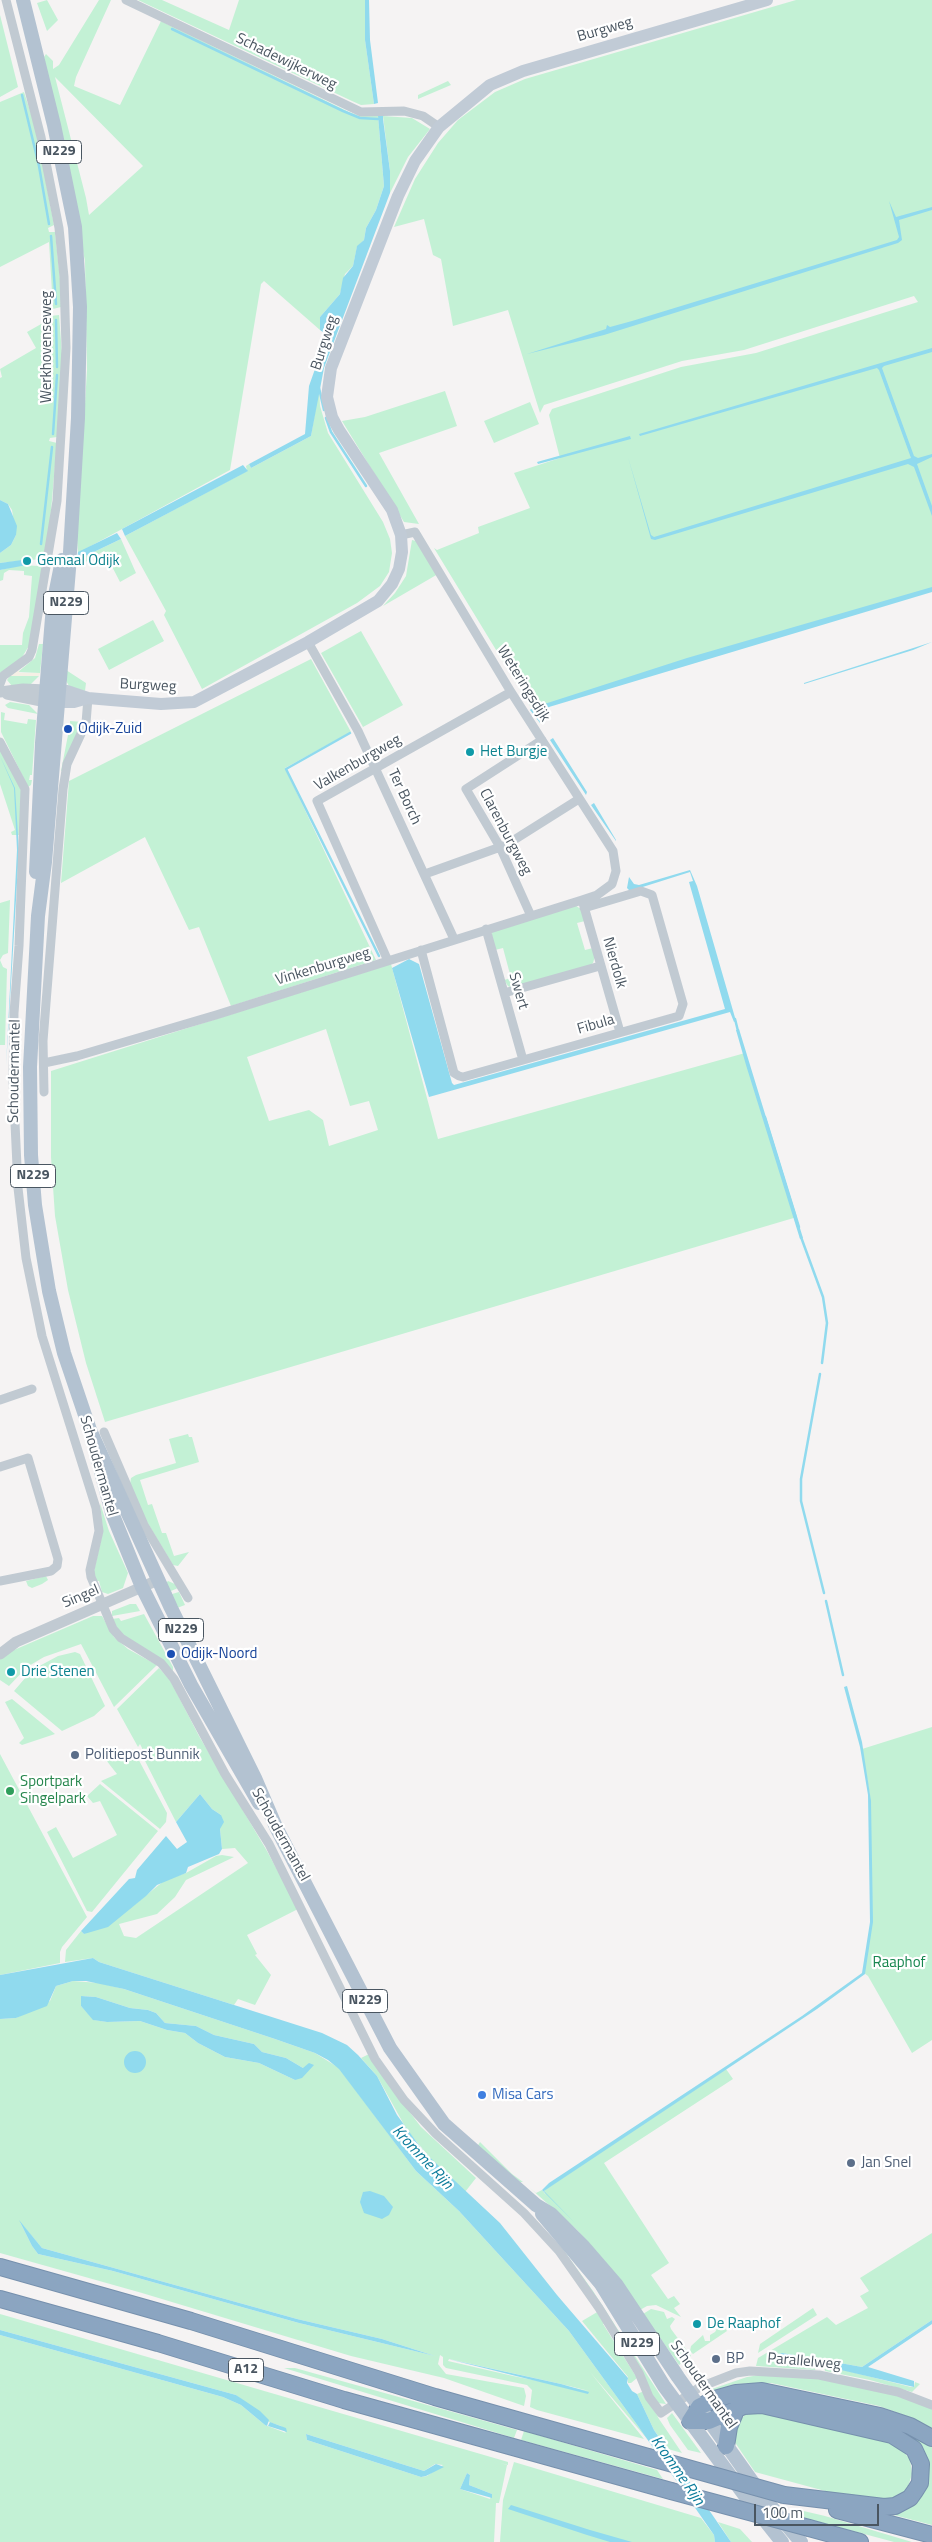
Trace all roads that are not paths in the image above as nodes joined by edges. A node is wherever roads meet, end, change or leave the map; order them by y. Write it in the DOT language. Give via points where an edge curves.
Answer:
graph roads {
  1 [pos="6,0"];
  2 [pos="23,0"];
  3 [pos="126,0"];
  4 [pos="767,0"];
  5 [pos="439,127"];
  6 [pos="401,535"];
  7 [pos="308,642"];
  8 [pos="0,684"];
  9 [pos="511,692"];
  10 [pos="0,693"];
  11 [pos="52,696"];
  12 [pos="88,698"];
  13 [pos="542,740"];
  14 [pos="0,742"];
  15 [pos="375,769"];
  16 [pos="579,799"];
  17 [pos="500,847"];
  18 [pos="425,874"];
  19 [pos="607,889"];
  20 [pos="583,904"];
  21 [pos="531,916"];
  22 [pos="486,929"];
  23 [pos="454,939"];
  24 [pos="421,950"];
  25 [pos="388,961"];
  26 [pos="600,966"];
  27 [pos="504,994"];
  28 [pos="620,1032"];
  29 [pos="523,1060"];
  30 [pos="44,1063"];
  31 [pos="44,1092"];
  32 [pos="32,1389"];
  33 [pos="0,1400"];
  34 [pos="97,1431"];
  35 [pos="0,1467"];
  36 [pos="172,1573"];
  37 [pos="158,1580"];
  38 [pos="0,1581"];
  39 [pos="142,1587"];
  40 [pos="188,1598"];
  41 [pos="101,1604"];
  42 [pos="16,1642"];
  43 [pos="0,1645"];
  44 [pos="0,1654"];
  45 [pos="276,1828"];
  46 [pos="440,2129"];
  47 [pos="536,2205"];
  48 [pos="0,2267"];
  49 [pos="0,2299"];
  50 [pos="690,2393"];
  51 [pos="677,2403"];
  52 [pos="932,2405"];
  53 [pos="737,2408"];
  54 [pos="704,2414"];
  55 [pos="690,2421"];
  56 [pos="932,2438"];
  57 [pos="726,2446"];
  58 [pos="784,2495"];
  59 [pos="830,2534"];
  60 [pos="805,2535"];
  61 [pos="932,2535"];
  62 [pos="782,2542"];
  63 [pos="849,2542"];
  64 [pos="860,2542"];
  1 -- 8 [label="street, Werkhovenseweg" via="41,137 58,220 66,348 57,501 32,650 29,657 3,676"];
  2 -- 11 [label="main road, N229" via="75,227 81,335 69,569"];
  3 -- 5 [label="street, Schadewijkerweg" via="361,112 404,111 423,116"];
  4 -- 5 [label="main road, Burgweg" via="523,71 490,84"];
  5 -- 6 [label="main road, Burgweg" via="415,161 398,196 331,368 328,397 338,430 392,510"];
  6 -- 7 [label="main road, Burgweg" via="399,569 383,596 364,611"];
  6 -- 9 [label="street, Weteringsdijk" via="415,532"];
  7 -- 12 [label="main road, Burgweg" via="194,702 161,704"];
  7 -- 15 [label="street, Ter Borch"];
  9 -- 13 [label="street, Weteringsdijk"];
  9 -- 15 [label="street, Valkenburgweg"];
  10 -- 11 [label="street" via="24,689"];
  11 -- 12 [label="main road, Burgweg" via="74,693"];
  11 -- 34 [label="main road, Schoudermantel / N229" via="45,862 38,916 30,1067 31,1146 41,1251 55,1318"];
  12 -- 30 [label="street, Schoudermantel" via="86,723 67,764 63,788 43,1041"];
  13 -- 16 [label="street, Weteringsdijk"];
  13 -- 17 [label="street, Clarenburgweg" via="466,788"];
  14 -- 41 [label="street, Schoudermantel" via="25,789 13,1080 18,1188 26,1258 42,1336 99,1522 90,1570"];
  15 -- 18 [label="street, Ter Borch"];
  15 -- 25 [label="street, Valkenburgweg" via="317,801"];
  16 -- 17 [label="street"];
  16 -- 19 [label="street, Weteringsdijk" via="615,856 615,878"];
  17 -- 18 [label="street"];
  17 -- 21 [label="street, Clarenburgweg"];
  18 -- 23 [label="street, Ter Borch"];
  19 -- 20 [label="street, Vinkenburgweg"];
  20 -- 21 [label="street, Vinkenburgweg"];
  20 -- 26 [label="street, Nierdolk"];
  20 -- 28 [label="street, Fibula" via="641,891 652,895 683,1004 679,1016"];
  21 -- 22 [label="street, Vinkenburgweg"];
  22 -- 23 [label="street, Vinkenburgweg"];
  22 -- 27 [label="street, Swert"];
  23 -- 24 [label="street, Vinkenburgweg"];
  24 -- 25 [label="street, Vinkenburgweg"];
  24 -- 29 [label="street, Fibula" via="454,1073 463,1077"];
  25 -- 30 [label="street, Vinkenburgweg" via="115,1046"];
  26 -- 27 [label="street"];
  26 -- 28 [label="street, Nierdolk"];
  27 -- 29 [label="street, Swert"];
  28 -- 29 [label="street, Fibula"];
  30 -- 31 [label="street, Schoudermantel"];
  32 -- 33 [label="street"];
  34 -- 36 [label="street, Schoudermantel"];
  34 -- 37 [label="main road, Schoudermantel / N229"];
  34 -- 39 [label="main road, Schoudermantel / N229" via="103,1488"];
  35 -- 38 [label="street" via="28,1458 58,1559 57,1566 51,1571"];
  36 -- 37 [label="street"];
  36 -- 40 [label="street, Schoudermantel"];
  37 -- 39 [label="street, Singel"];
  37 -- 45 [label="main road, Schoudermantel / N229" via="255,1778"];
  39 -- 41 [label="street, Singel"];
  39 -- 45 [label="main road, Schoudermantel / N229" via="222,1743"];
  41 -- 42 [label="street, Singel"];
  41 -- 46 [label="street, Schoudermantel" via="121,1638 156,1660 174,1679 225,1774 269,1844 375,2058 404,2100"];
  42 -- 43 [label="street, Singel"];
  42 -- 44 [label="street, Singel"];
  45 -- 46 [label="main road, Schoudermantel / N229" via="390,2048"];
  46 -- 47 [label="main road, Schoudermantel / N229"];
  46 -- 51 [label="street, Schoudermantel" via="559,2251 640,2373 649,2397 661,2413"];
  47 -- 50 [label="main road, Schoudermantel / N229" via="571,2233 616,2284"];
  47 -- 51 [label="main road, Schoudermantel / N229" via="601,2284"];
  48 -- 58 [label="highway, A12, bridge" via="191,2321 354,2373"];
  49 -- 60 [label="highway, A12, bridge" via="515,2449 671,2491"];
  50 -- 51 [label="street, Parallelweg"];
  50 -- 52 [label="street, Parallelweg" via="736,2373 797,2372 861,2382"];
  50 -- 54 [label="main road, Schoudermantel / N229"];
  51 -- 55 [label="main road, Schoudermantel / N229"];
  53 -- 54 [label="highway, A12"];
  53 -- 57 [label="highway"];
  53 -- 58 [label="highway, A12" via="762,2405 881,2431 907,2443 921,2464 920,2483 915,2492 895,2506"];
  54 -- 55 [label="highway"];
  54 -- 56 [label="highway" via="736,2393 762,2391 880,2416"];
  54 -- 57 [label="main road, Schoudermantel / N229"];
  55 -- 62 [label="main road, Schoudermantel / N229"];
  57 -- 60 [label="main road, Schoudermantel / N229" via="764,2498"];
  58 -- 61 [label="highway, A12"];
  59 -- 60 [label="highway, A12"];
  59 -- 63 [label="highway, A12"];
  59 -- 64 [label="highway, A12"];
}
